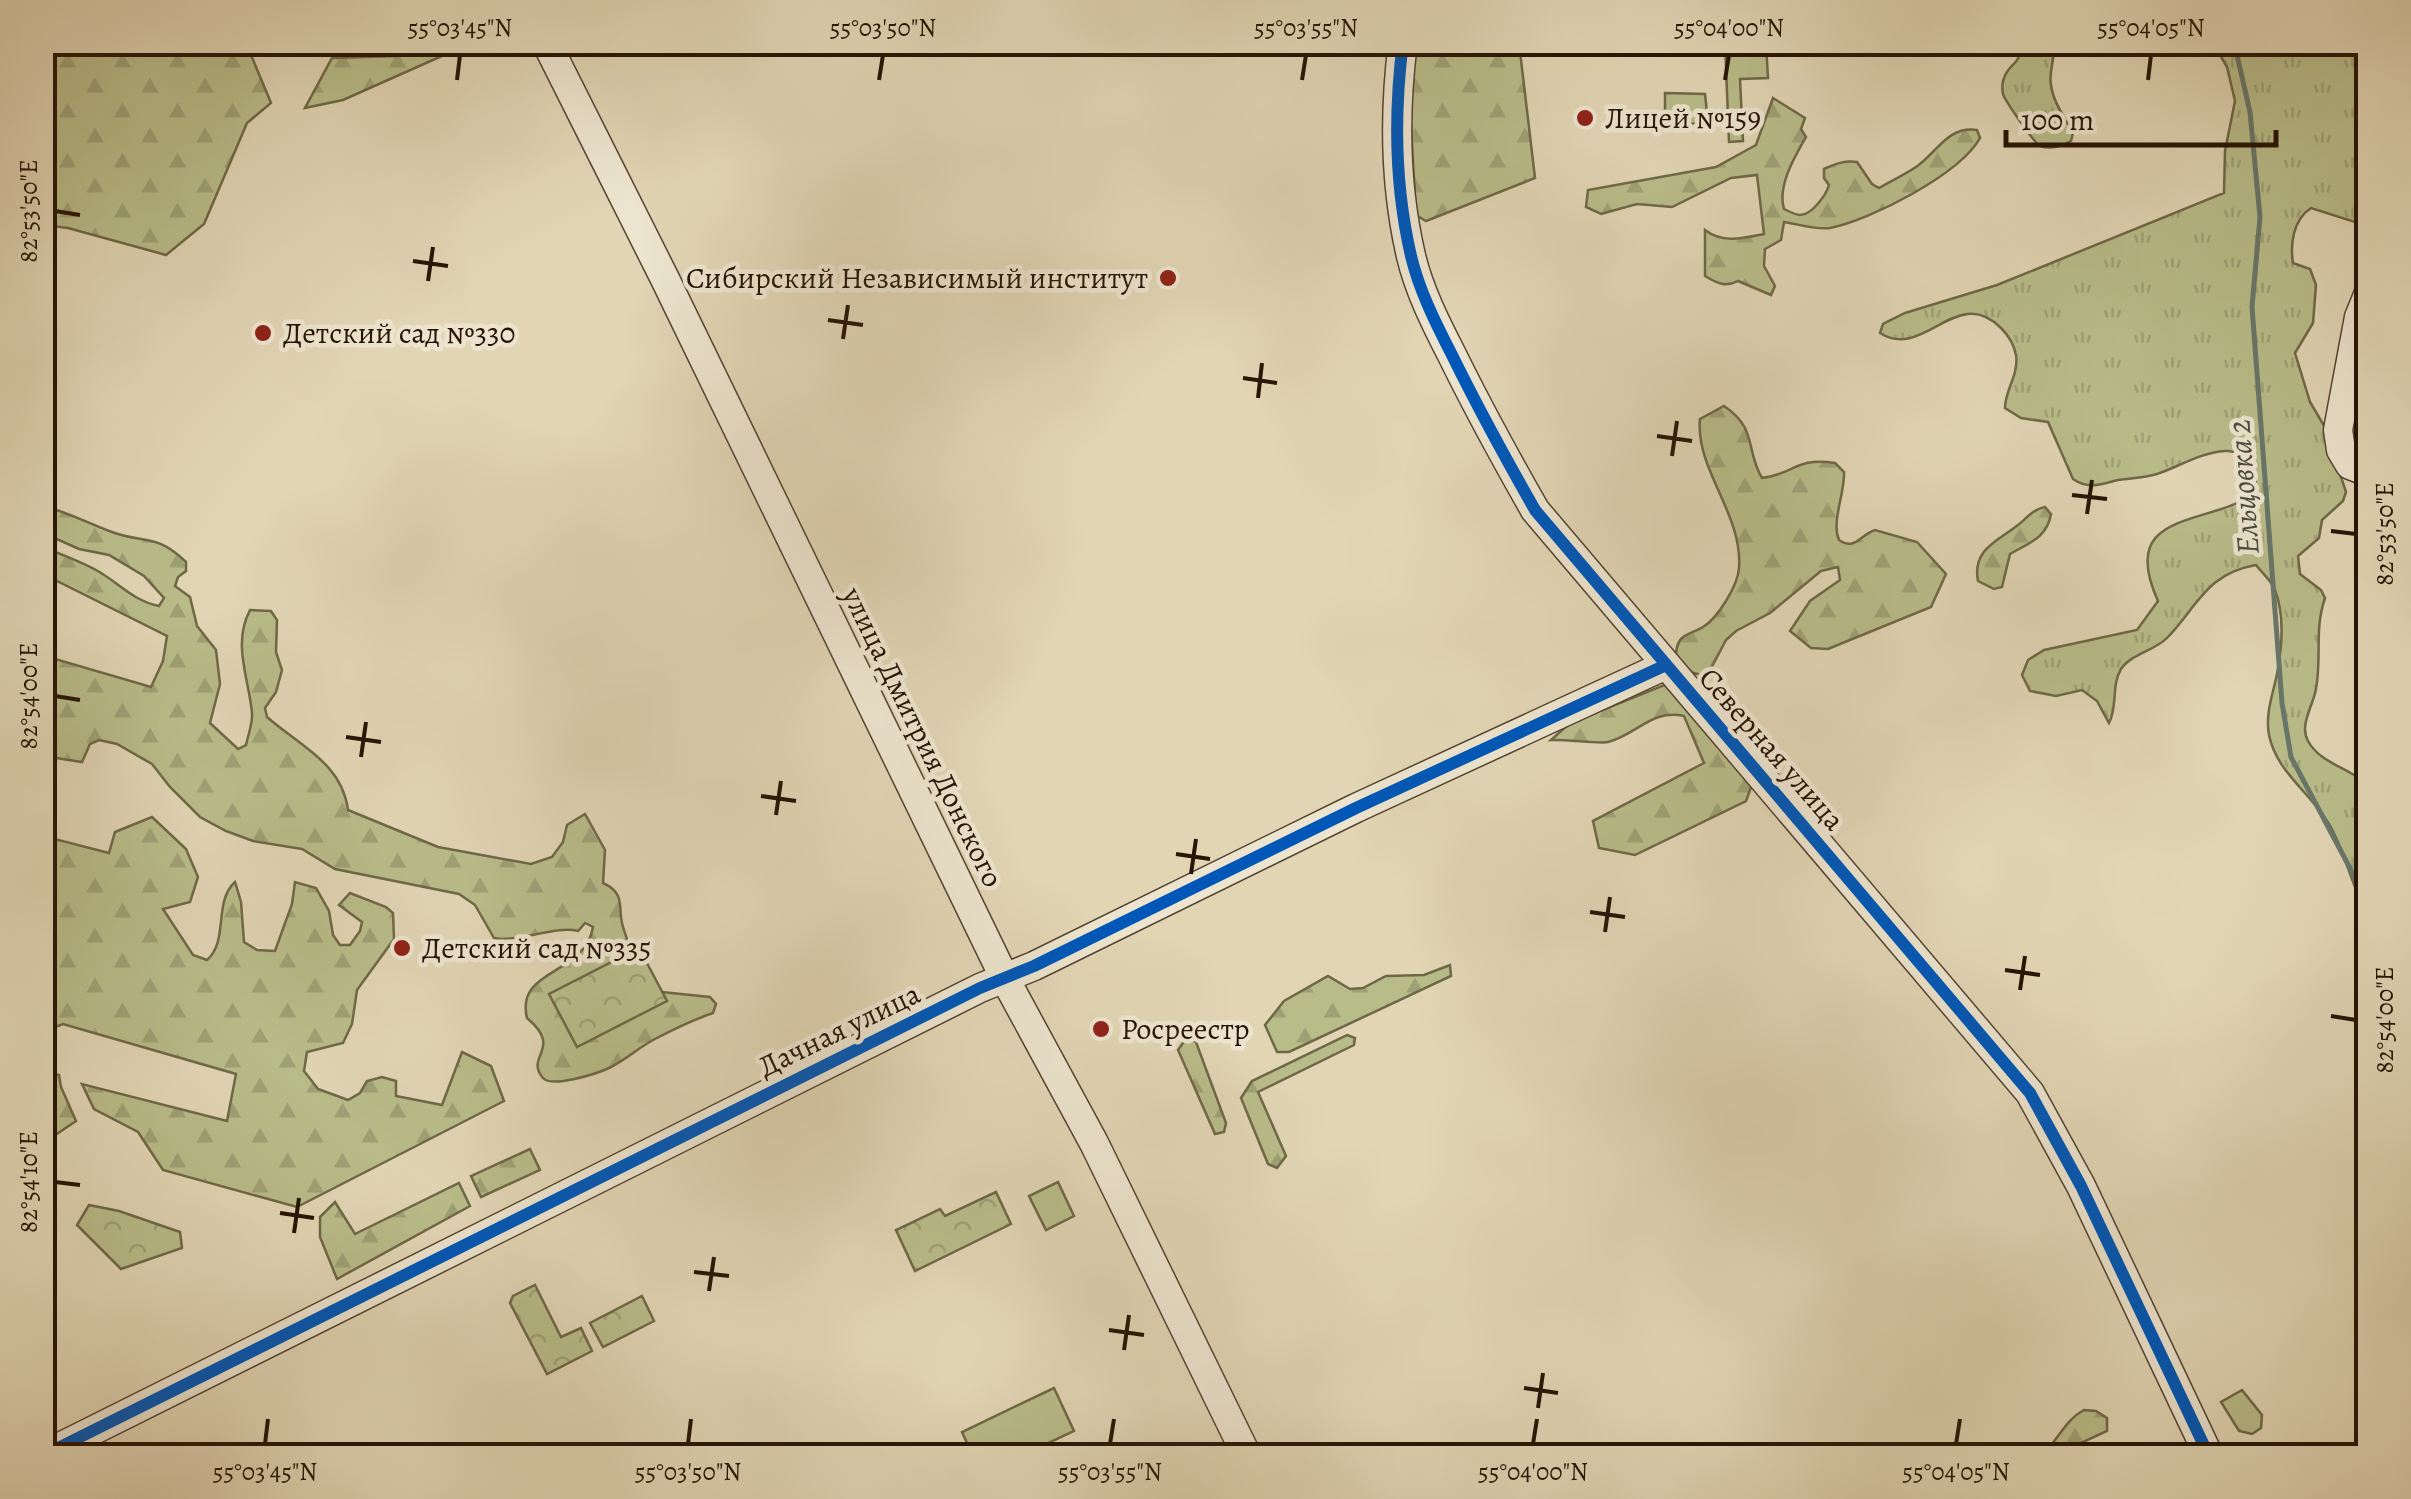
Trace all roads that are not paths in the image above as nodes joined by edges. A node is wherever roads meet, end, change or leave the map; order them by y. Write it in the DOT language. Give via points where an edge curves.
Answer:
graph roads {
  1 [pos="546,42"];
  2 [pos="1403,42"];
  3 [pos="2368,295"];
  4 [pos="2368,472"];
  5 [pos="1666,666"];
  6 [pos="1004,976"];
  7 [pos="42,1456"];
  8 [pos="1247,1456"];
  9 [pos="2209,1456"];
  1 -- 6 [label="street, улица Дмитрия Донского"];
  2 -- 5 [label="street, Северная улица" via="1396,98 1404,216 1411,258 1438,326 1535,510"];
  3 -- 4 [label="street" via="2338,430 2350,465"];
  5 -- 6 [label="street, Дачная улица"];
  5 -- 9 [label="street, Северная улица" via="2030,1093 2082,1186"];
  6 -- 7 [label="street, Дачная улица"];
  6 -- 8 [label="street, улица Дмитрия Донского" via="1120,1193"];
}
